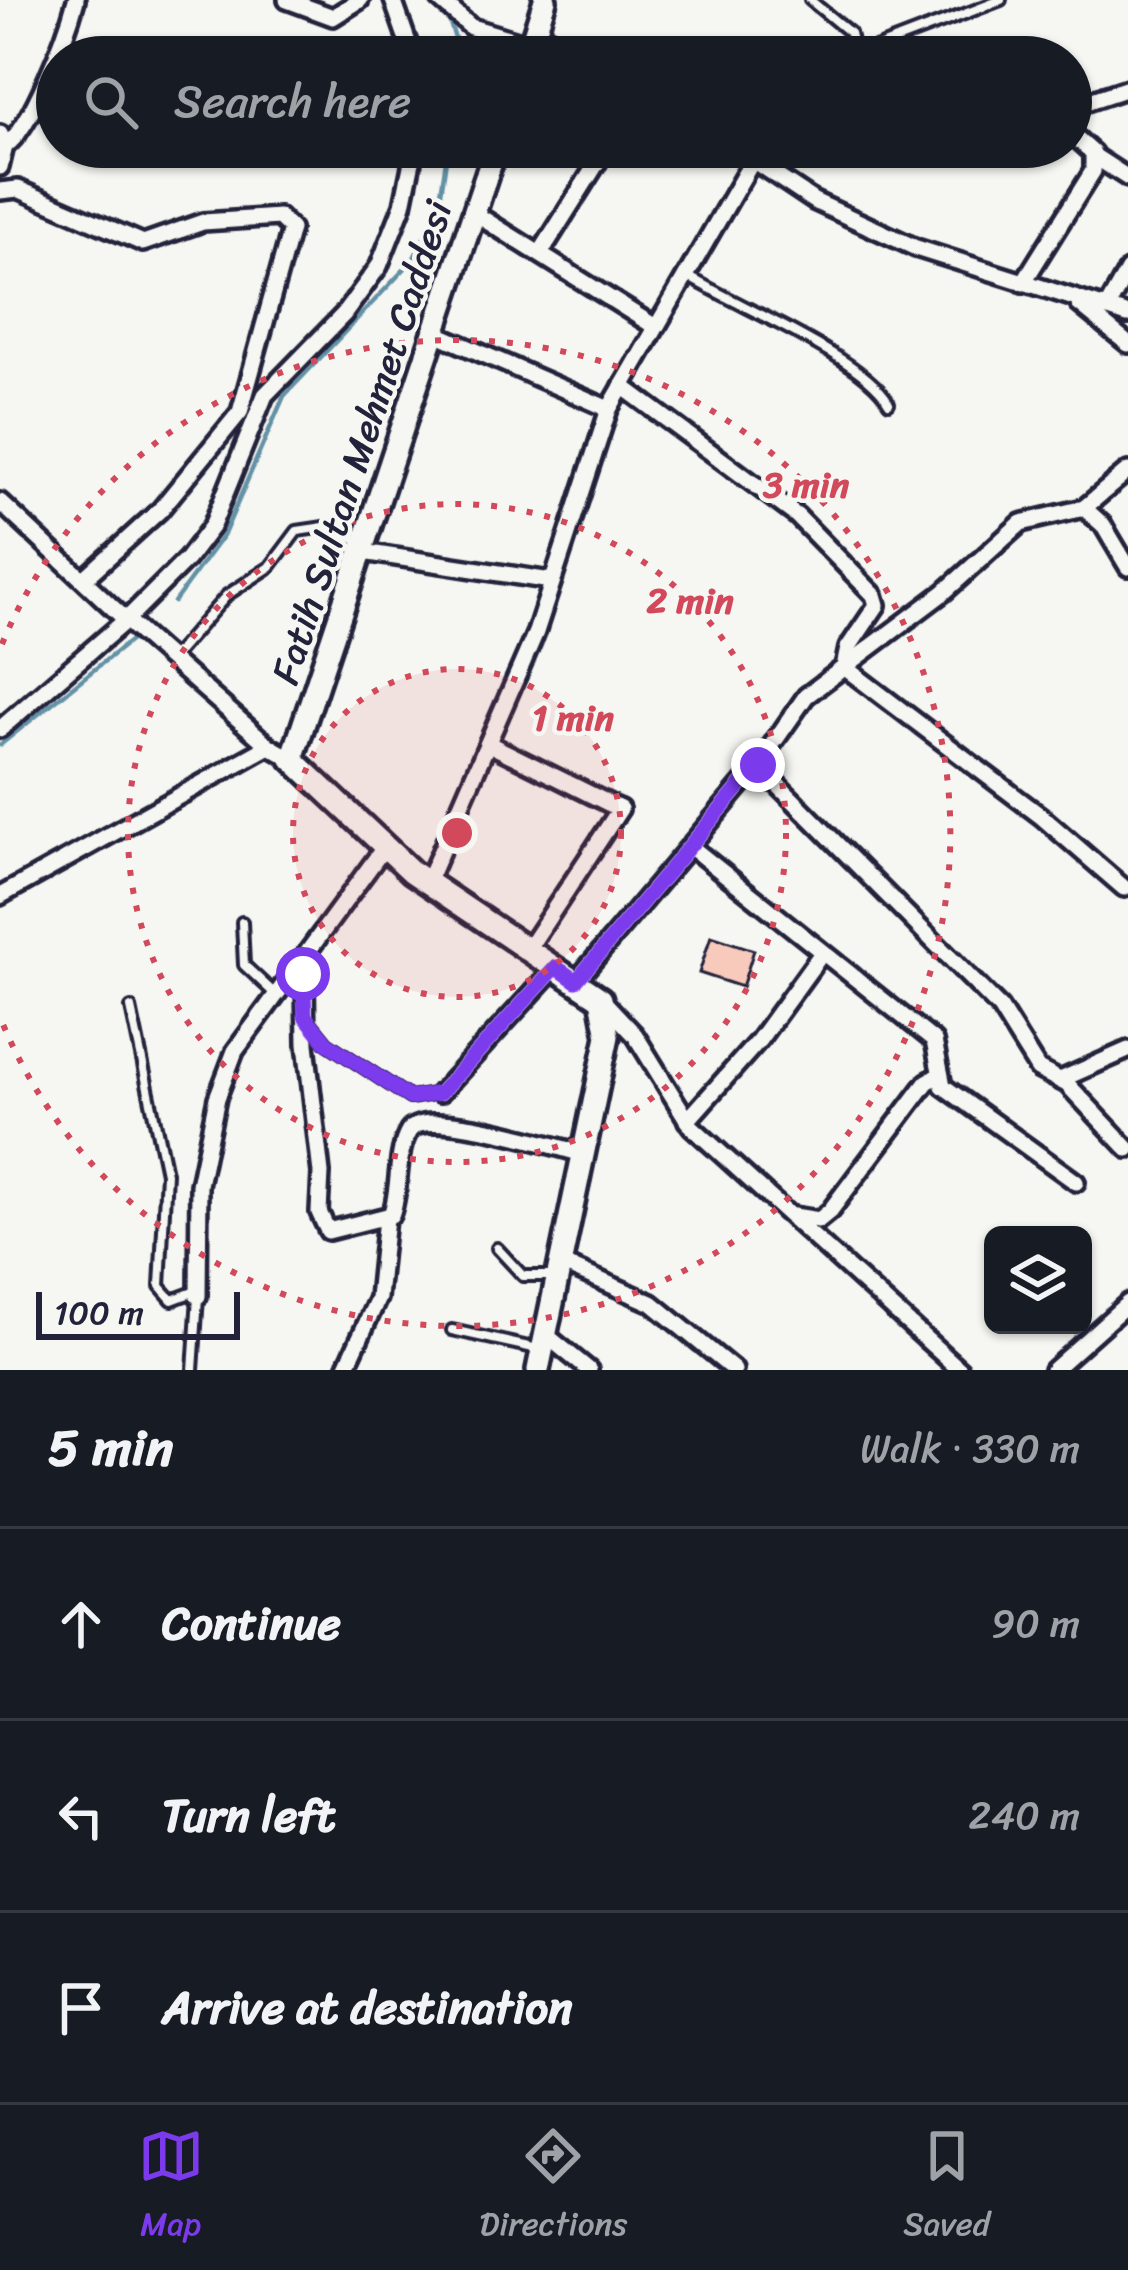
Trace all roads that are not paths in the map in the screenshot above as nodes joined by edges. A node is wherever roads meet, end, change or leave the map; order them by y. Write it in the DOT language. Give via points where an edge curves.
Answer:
graph roads {
  1 [pos="76,0"];
  2 [pos="287,0"];
  3 [pos="360,0"];
  4 [pos="393,0"];
  5 [pos="440,0"];
  6 [pos="545,0"];
  7 [pos="810,0"];
  8 [pos="1001,0"];
  9 [pos="62,36"];
  10 [pos="405,36"];
  11 [pos="501,36"];
  12 [pos="535,36"];
  13 [pos="850,36"];
  14 [pos="906,36"];
  15 [pos="1128,88"];
  16 [pos="36,96"];
  17 [pos="1092,100"];
  18 [pos="2,140"];
  19 [pos="1094,157"];
  20 [pos="0,167"];
  21 [pos="410,168"];
  22 [pos="489,168"];
  23 [pos="594,168"];
  24 [pos="748,168"];
  25 [pos="765,168"];
  26 [pos="1128,178"];
  27 [pos="0,191"];
  28 [pos="474,213"];
  29 [pos="541,252"];
  30 [pos="1128,270"];
  31 [pos="685,274"];
  32 [pos="1023,283"];
  33 [pos="1072,299"];
  34 [pos="1106,309"];
  35 [pos="1128,315"];
  36 [pos="654,326"];
  37 [pos="435,333"];
  38 [pos="1128,344"];
  39 [pos="622,386"];
  40 [pos="889,403"];
  41 [pos="610,409"];
  42 [pos="1128,471"];
  43 [pos="0,502"];
  44 [pos="1084,508"];
  45 [pos="365,548"];
  46 [pos="1128,567"];
  47 [pos="85,578"];
  48 [pos="551,581"];
  49 [pos="126,620"];
  50 [pos="173,657"];
  51 [pos="844,667"];
  52 [pos="0,729"];
  53 [pos="489,744"];
  54 [pos="269,746"];
  55 [pos="292,759"];
  56 [pos="758,765"];
  57 [pos="386,845"];
  58 [pos="692,847"];
  59 [pos="427,883"];
  60 [pos="1124,888"];
  61 [pos="0,896"];
  62 [pos="242,922"];
  63 [pos="528,949"];
  64 [pos="822,953"];
  65 [pos="296,967"];
  66 [pos="556,967"];
  67 [pos="576,981"];
  68 [pos="276,994"];
  69 [pos="601,999"];
  70 [pos="131,1008"];
  71 [pos="305,1016"];
  72 [pos="1128,1050"];
  73 [pos="938,1076"];
  74 [pos="1060,1080"];
  75 [pos="440,1093"];
  76 [pos="687,1121"];
  77 [pos="1128,1149"];
  78 [pos="584,1154"];
  79 [pos="1076,1182"];
  80 [pos="786,1213"];
  81 [pos="386,1218"];
  82 [pos="497,1248"];
  83 [pos="559,1270"];
  84 [pos="198,1293"];
  85 [pos="1128,1304"];
  86 [pos="452,1330"];
  87 [pos="542,1352"];
  88 [pos="194,1370"];
  89 [pos="345,1370"];
  90 [pos="589,1370"];
  91 [pos="734,1370"];
  92 [pos="960,1370"];
  93 [pos="1053,1370"];
  1 -- 9 [label="street"];
  2 -- 3 [label="street" via="333,17"];
  4 -- 10 [label="street"];
  5 -- 11 [label="street" via="470,27"];
  6 -- 12 [label="street"];
  7 -- 13 [label="lane"];
  8 -- 14 [label="lane"];
  15 -- 17 [label="street"];
  16 -- 18 [label="street" via="17,134"];
  18 -- 20 [label="street"];
  19 -- 26 [label="street"];
  19 -- 32 [label="street" via="1093,171"];
  21 -- 49 [label="street" via="396,227 368,284 265,394 212,526"];
  22 -- 28 [label="street, Fatih Sultan Mehmet Caddesi"];
  23 -- 29 [label="street"];
  24 -- 31 [label="street"];
  25 -- 32 [label="street" via="814,201 916,248"];
  27 -- 47 [label="street" via="18,189 143,243 237,217 279,217 290,226 240,412 160,510"];
  28 -- 29 [label="street"];
  28 -- 37 [label="street, Fatih Sultan Mehmet Caddesi"];
  29 -- 36 [label="street"];
  30 -- 34 [label="street"];
  31 -- 36 [label="street"];
  31 -- 40 [label="lane" via="814,344"];
  32 -- 33 [label="street"];
  33 -- 34 [label="street"];
  33 -- 38 [label="street"];
  34 -- 35 [label="street"];
  36 -- 39 [label="street"];
  37 -- 41 [label="street"];
  37 -- 45 [label="street, Fatih Sultan Mehmet Caddesi"];
  39 -- 41 [label="street"];
  39 -- 51 [label="street" via="796,516 874,595 877,605"];
  41 -- 48 [label="street"];
  42 -- 44 [label="street"];
  43 -- 47 [label="street"];
  44 -- 46 [label="street"];
  44 -- 51 [label="street" via="1021,523"];
  45 -- 48 [label="street"];
  45 -- 50 [label="lane" via="324,527 297,531"];
  45 -- 55 [label="street, Fatih Sultan Mehmet Caddesi"];
  47 -- 49 [label="street"];
  48 -- 53 [label="street"];
  49 -- 50 [label="street"];
  49 -- 52 [label="street"];
  50 -- 54 [label="street"];
  51 -- 56 [label="street" via="806,696"];
  51 -- 60 [label="street"];
  53 -- 59 [label="street"];
  53 -- 63 [label="street" via="620,808"];
  54 -- 55 [label="street"];
  54 -- 61 [label="street"];
  55 -- 57 [label="street"];
  56 -- 58 [label="street"];
  56 -- 74 [label="street" via="1000,1008 1038,1069"];
  57 -- 59 [label="street"];
  57 -- 65 [label="street"];
  58 -- 64 [label="street"];
  58 -- 67 [label="street"];
  59 -- 63 [label="street"];
  62 -- 68 [label="lane" via="244,964"];
  63 -- 66 [label="street"];
  64 -- 73 [label="street" via="934,1041"];
  64 -- 76 [label="street"];
  65 -- 68 [label="street"];
  65 -- 71 [label="street" via="305,981"];
  66 -- 67 [label="street"];
  66 -- 75 [label="street"];
  67 -- 69 [label="street"];
  68 -- 84 [label="street" via="236,1051 217,1098 199,1185"];
  69 -- 76 [label="street" via="634,1035"];
  69 -- 78 [label="street" via="608,1036"];
  70 -- 84 [label="lane" via="166,1173 160,1286 172,1300"];
  71 -- 75 [label="lane" via="327,1043 410,1098"];
  71 -- 81 [label="street" via="322,1223 336,1232"];
  72 -- 74 [label="street"];
  73 -- 79 [label="street"];
  73 -- 80 [label="street" via="824,1217"];
  74 -- 77 [label="street"];
  76 -- 80 [label="street"];
  78 -- 81 [label="street" via="421,1123 410,1130"];
  78 -- 83 [label="street"];
  80 -- 92 [label="street"];
  81 -- 89 [label="street" via="378,1298"];
  82 -- 83 [label="lane" via="523,1276"];
  83 -- 87 [label="street"];
  83 -- 91 [label="street" via="652,1303"];
  84 -- 88 [label="lane"];
  85 -- 93 [label="street"];
  86 -- 87 [label="lane"];
  87 -- 90 [label="street"];
}
